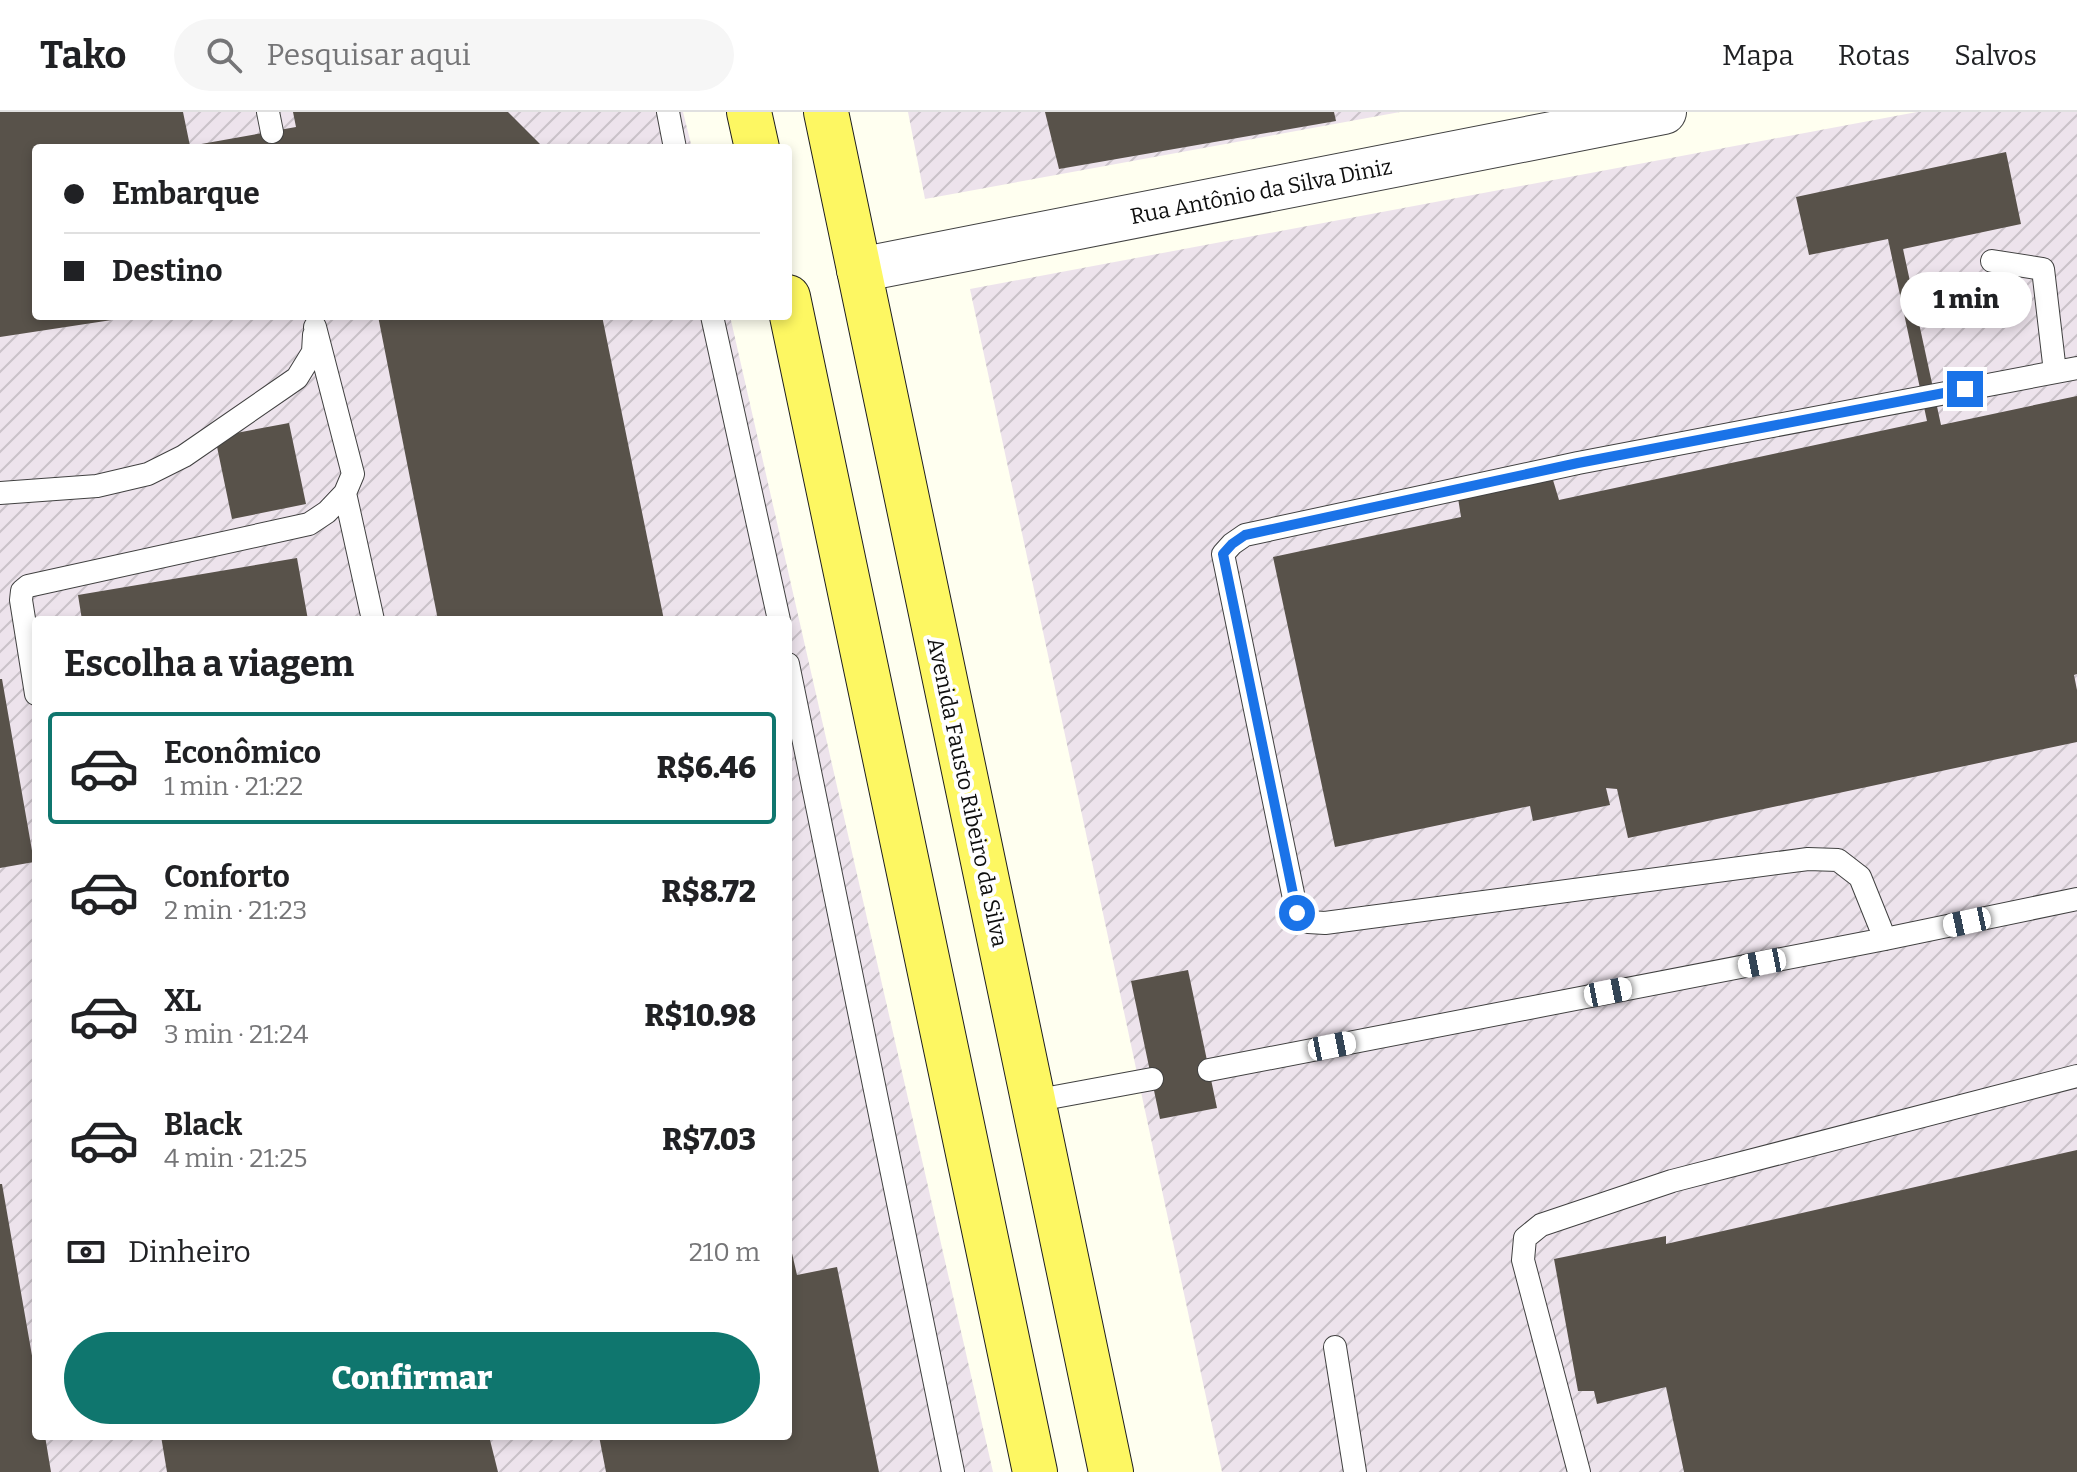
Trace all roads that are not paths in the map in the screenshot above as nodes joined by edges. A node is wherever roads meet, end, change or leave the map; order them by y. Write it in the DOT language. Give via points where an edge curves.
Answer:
graph roads {
  1 [pos="668,112"];
  2 [pos="749,112"];
  3 [pos="826,112"];
  4 [pos="1664,112"];
  5 [pos="674,144"];
  6 [pos="756,144"];
  7 [pos="1992,261"];
  8 [pos="859,270"];
  9 [pos="792,316"];
  10 [pos="713,320"];
  11 [pos="313,321"];
  12 [pos="2066,370"];
  13 [pos="0,493"];
  14 [pos="345,493"];
  15 [pos="372,616"];
  16 [pos="778,616"];
  17 [pos="32,669"];
  18 [pos="792,684"];
  19 [pos="2077,899"];
  20 [pos="1885,939"];
  21 [pos="1209,1070"];
  22 [pos="2077,1076"];
  23 [pos="1152,1079"];
  24 [pos="1033,1101"];
  25 [pos="1335,1347"];
  26 [pos="953,1472"];
  27 [pos="1035,1472"];
  28 [pos="1111,1472"];
  29 [pos="1355,1472"];
  30 [pos="1579,1472"];
  1 -- 5 [label="lane"];
  2 -- 6 [label="main road"];
  3 -- 8 [label="main road, Avenida Fausto Ribeiro da Silva"];
  4 -- 8 [label="street, Rua Antônio da Silva Diniz"];
  7 -- 12 [label="lane" via="2043,269"];
  8 -- 24 [label="main road, Avenida Fausto Ribeiro da Silva"];
  9 -- 27 [label="main road"];
  10 -- 16 [label="lane"];
  11 -- 13 [label="lane" via="313,352 297,378 184,456 148,474 97,486"];
  11 -- 14 [label="lane" via="353,474"];
  12 -- 20 [label="lane" via="1578,463 1245,535 1223,554 1297,913 1308,922 1808,859 1838,860 1860,877"];
  14 -- 15 [label="lane"];
  14 -- 17 [label="lane" via="309,524 28,586 21,600"];
  18 -- 26 [label="lane"];
  19 -- 20 [label="lane"];
  20 -- 21 [label="lane"];
  22 -- 30 [label="lane" via="1672,1181 1541,1225 1525,1238 1523,1260"];
  23 -- 24 [label="lane"];
  24 -- 28 [label="main road, Avenida Fausto Ribeiro da Silva"];
  25 -- 29 [label="lane"];
}
